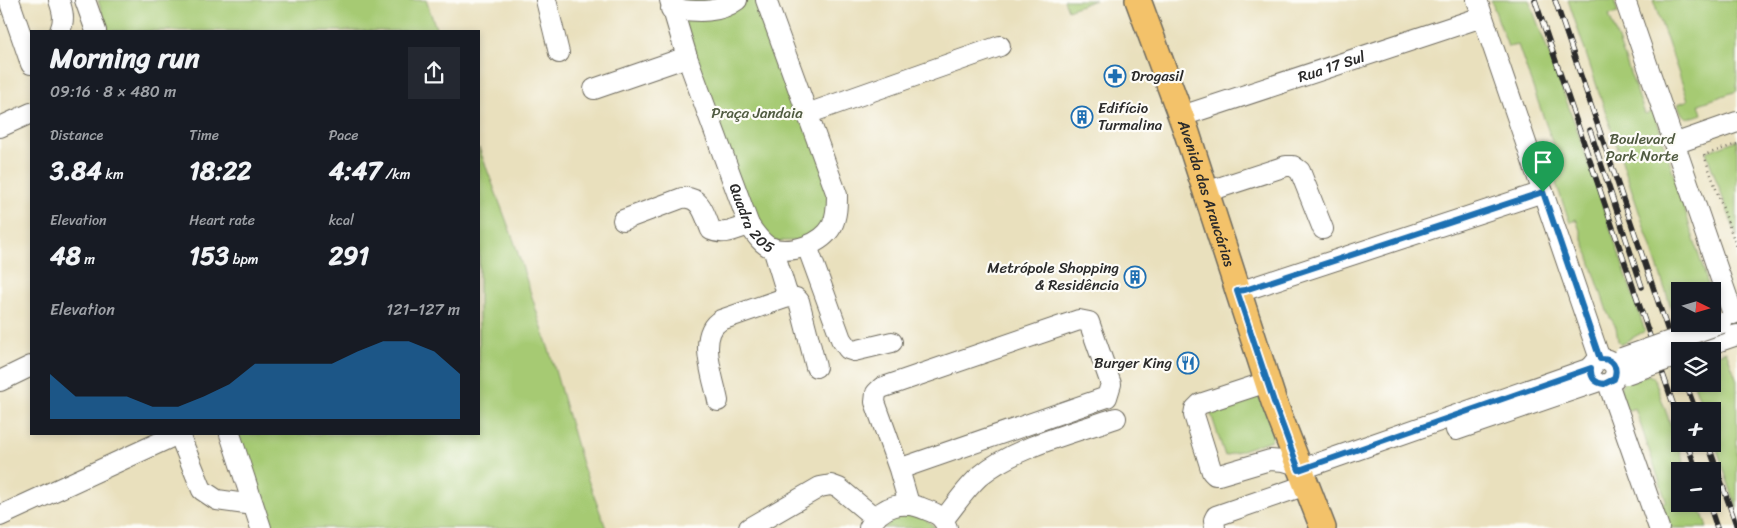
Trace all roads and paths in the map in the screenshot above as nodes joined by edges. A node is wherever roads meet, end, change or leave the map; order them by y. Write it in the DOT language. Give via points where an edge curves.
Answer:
graph roads {
  1 [pos="9,0"];
  2 [pos="59,0"];
  3 [pos="85,0"];
  4 [pos="546,0"];
  5 [pos="737,0"];
  6 [pos="766,0"];
  7 [pos="1138,0"];
  8 [pos="1625,0"];
  9 [pos="671,4"];
  10 [pos="1480,8"];
  11 [pos="60,30"];
  12 [pos="96,30"];
  13 [pos="1000,46"];
  14 [pos="29,52"];
  15 [pos="560,53"];
  16 [pos="688,57"];
  17 [pos="594,89"];
  18 [pos="30,113"];
  19 [pos="807,114"];
  20 [pos="1180,118"];
  21 [pos="1737,122"];
  22 [pos="0,127"];
  23 [pos="1674,144"];
  24 [pos="1737,145"];
  25 [pos="1206,192"];
  26 [pos="1543,192"];
  27 [pos="623,220"];
  28 [pos="749,225"];
  29 [pos="1323,229"];
  30 [pos="807,246"];
  31 [pos="773,248"];
  32 [pos="1737,248"];
  33 [pos="1237,291"];
  34 [pos="788,297"];
  35 [pos="1731,324"];
  36 [pos="892,342"];
  37 [pos="1704,342"];
  38 [pos="1671,357"];
  39 [pos="30,366"];
  40 [pos="816,367"];
  41 [pos="1609,370"];
  42 [pos="0,381"];
  43 [pos="1267,382"];
  44 [pos="718,401"];
  45 [pos="1116,418"];
  46 [pos="176,435"];
  47 [pos="178,435"];
  48 [pos="230,435"];
  49 [pos="899,469"];
  50 [pos="1302,476"];
  51 [pos="909,504"];
  52 [pos="253,505"];
  53 [pos="0,516"];
  54 [pos="872,523"];
  55 [pos="945,524"];
  56 [pos="261,528"];
  57 [pos="749,528"];
  58 [pos="1215,528"];
  59 [pos="1323,528"];
  60 [pos="1659,528"];
  1 -- 14 [label="street"];
  2 -- 11 [label="street" via="64,15"];
  3 -- 12 [label="street"];
  4 -- 15 [label="street"];
  5 -- 9 [label="street, Quadra 205" via="720,9 703,12"];
  6 -- 19 [label="street, Quadra 205"];
  7 -- 20 [label="main road, Avenida das Araucárias"];
  8 -- 23 [label="street"];
  9 -- 16 [label="street, Quadra 205"];
  10 -- 20 [label="street, Rua 17 Sul"];
  10 -- 26 [label="street"];
  13 -- 19 [label="street"];
  16 -- 17 [label="street"];
  16 -- 28 [label="street, Quadra 205"];
  18 -- 22 [label="street"];
  19 -- 30 [label="street, Quadra 205" via="836,195 837,210 832,226"];
  20 -- 25 [label="main road, Avenida das Araucárias"];
  21 -- 23 [label="street"];
  23 -- 35 [label="street"];
  24 -- 32 [label="path" via="1704,155"];
  25 -- 29 [label="street" via="1294,166 1300,172"];
  25 -- 33 [label="main road, Avenida das Araucárias"];
  26 -- 33 [label="street"];
  26 -- 41 [label="street"];
  27 -- 28 [label="street" via="688,197 699,203 711,230 724,233"];
  28 -- 31 [label="street, Quadra 205" via="761,241"];
  30 -- 31 [label="street, Quadra 205"];
  30 -- 36 [label="street" via="841,339 848,349 854,351"];
  31 -- 34 [label="street"];
  33 -- 43 [label="main road, Avenida das Araucárias"];
  34 -- 40 [label="street" via="799,301"];
  34 -- 44 [label="street" via="716,323 709,333 707,350"];
  35 -- 37 [label="street"];
  35 -- 41 [label="street, bridge"];
  38 -- 41 [label="street, bridge"];
  39 -- 42 [label="street"];
  41 -- 50 [label="street"];
  41 -- 60 [label="street"];
  43 -- 50 [label="main road, Avenida das Araucárias"];
  43 -- 50 [label="street" via="1200,404 1195,409 1194,415 1212,472 1215,475 1270,460 1284,461"];
  45 -- 55 [label="street" via="1004,459 970,486"];
  46 -- 53 [label="street"];
  47 -- 52 [label="street" via="202,490 217,500"];
  48 -- 52 [label="street"];
  49 -- 49 [label="street" via="1107,396 1110,384 1089,322 1079,320 881,388 876,393 875,402"];
  49 -- 51 [label="street"];
  50 -- 58 [label="street" via="1216,516"];
  50 -- 59 [label="main road, Avenida das Araucárias"];
  51 -- 54 [label="street" via="888,508"];
  51 -- 55 [label="street" via="935,513"];
  52 -- 56 [label="street"];
  54 -- 57 [label="street" via="839,488 831,485"];
}
